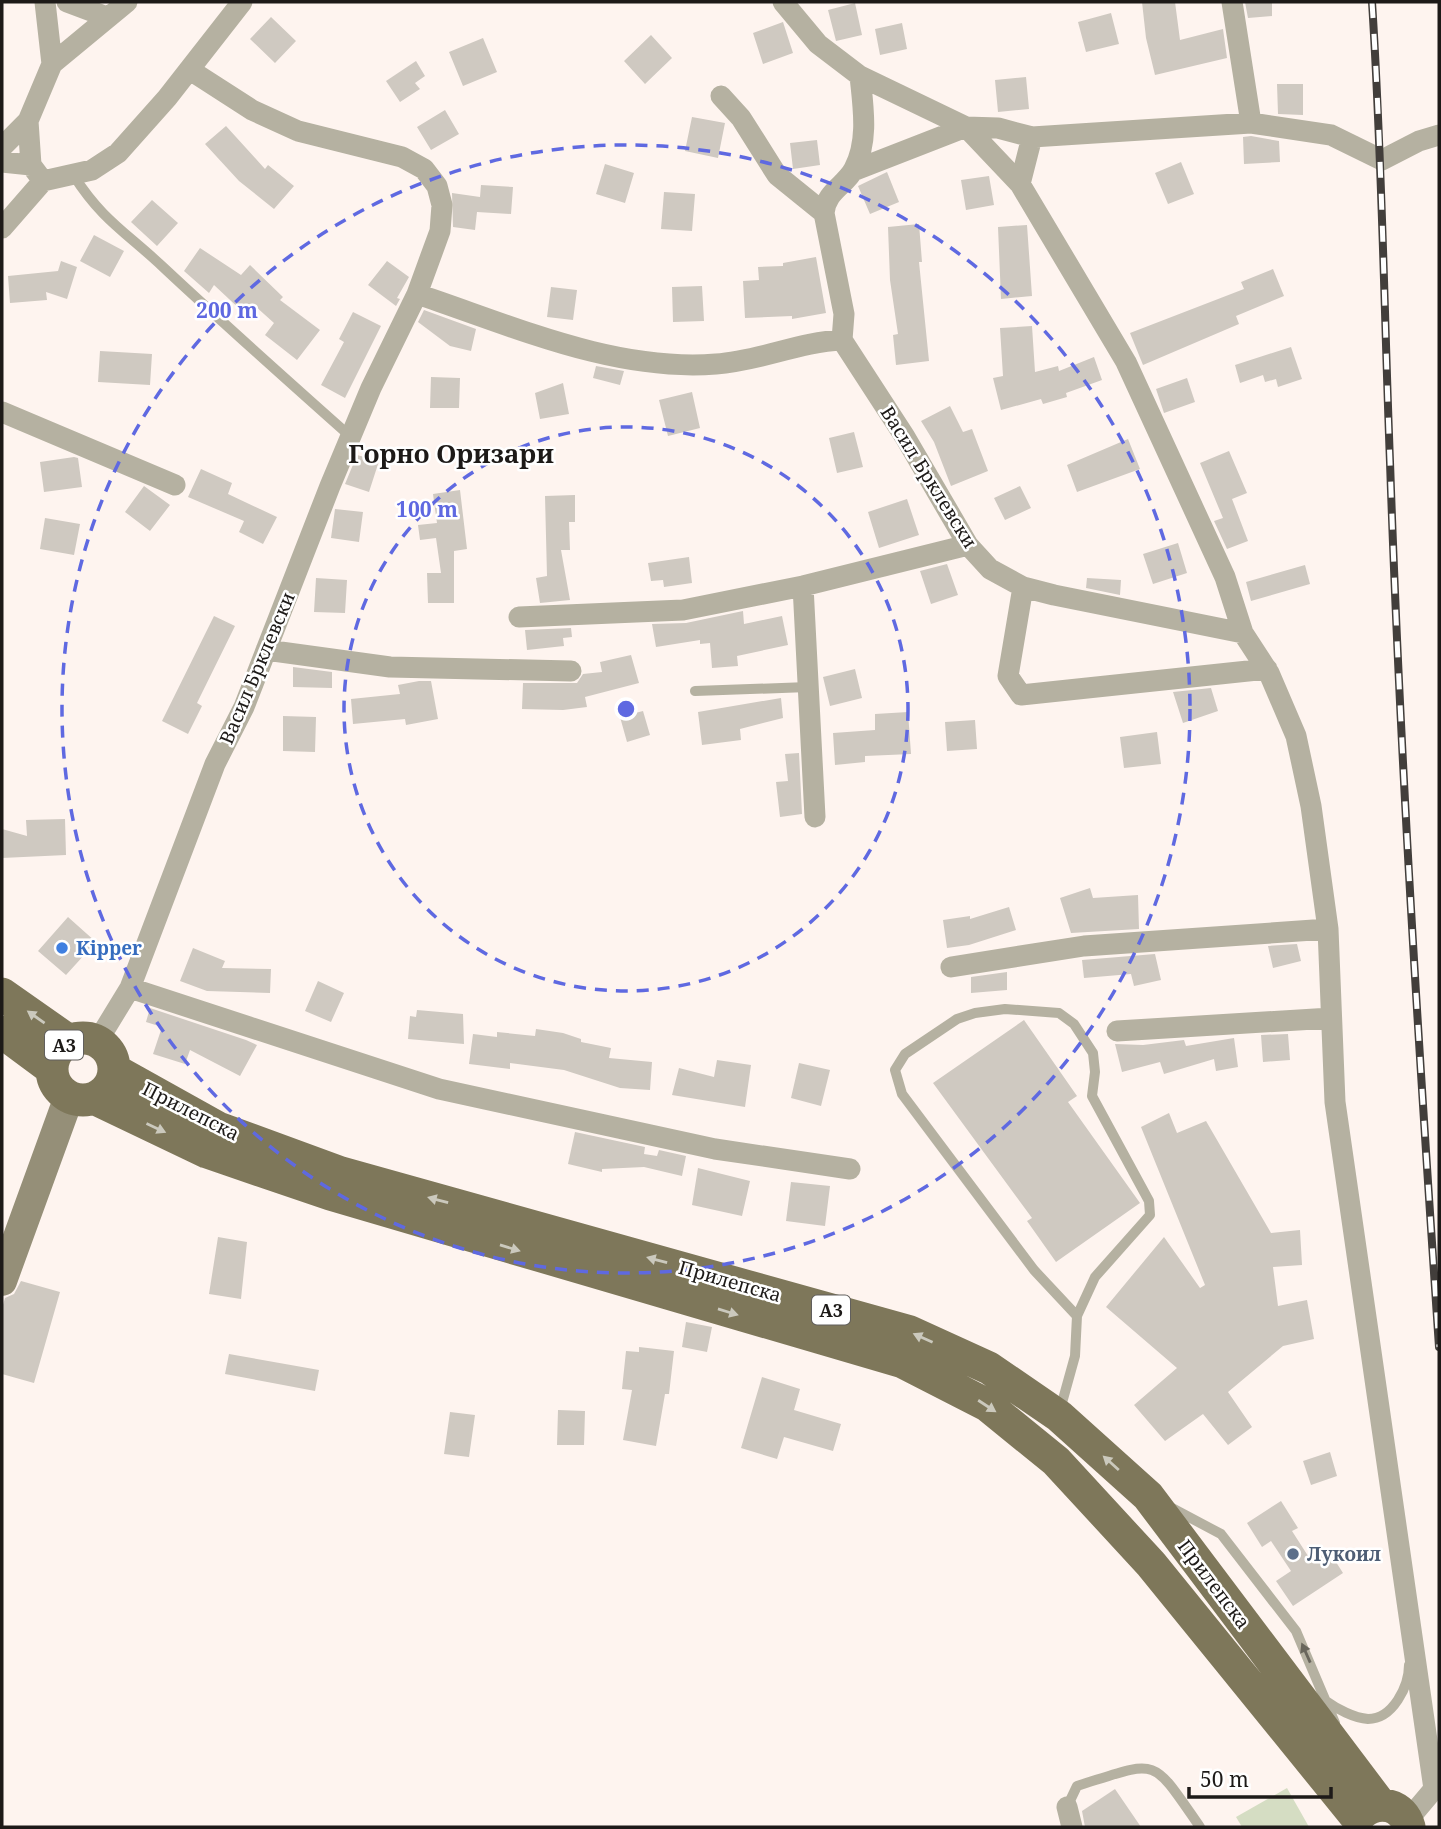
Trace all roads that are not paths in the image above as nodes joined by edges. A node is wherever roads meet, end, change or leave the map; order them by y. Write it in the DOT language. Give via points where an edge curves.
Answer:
graph roads {
  1 [pos="45,2"];
  2 [pos="67,2"];
  3 [pos="127,2"];
  4 [pos="242,2"];
  5 [pos="783,2"];
  6 [pos="1232,2"];
  7 [pos="107,17"];
  8 [pos="52,64"];
  9 [pos="190,70"];
  10 [pos="860,76"];
  11 [pos="721,96"];
  12 [pos="28,121"];
  13 [pos="1251,122"];
  14 [pos="966,127"];
  15 [pos="1439,135"];
  16 [pos="1032,137"];
  17 [pos="2,146"];
  18 [pos="2,162"];
  19 [pos="853,171"];
  20 [pos="37,173"];
  21 [pos="74,176"];
  22 [pos="1020,184"];
  23 [pos="824,213"];
  24 [pos="2,228"];
  25 [pos="417,294"];
  26 [pos="842,340"];
  27 [pos="2,412"];
  28 [pos="351,436"];
  29 [pos="175,485"];
  30 [pos="968,545"];
  31 [pos="803,586"];
  32 [pos="1023,587"];
  33 [pos="519,617"];
  34 [pos="1243,633"];
  35 [pos="266,650"];
  36 [pos="1267,669"];
  37 [pos="571,671"];
  38 [pos="808,687"];
  39 [pos="695,691"];
  40 [pos="815,817"];
  41 [pos="1328,929"];
  42 [pos="951,967"];
  43 [pos="130,988"];
  44 [pos="2,993"];
  45 [pos="1331,1018"];
  46 [pos="1117,1031"];
  47 [pos="2,1032"];
  48 [pos="83,1041"];
  49 [pos="52,1069"];
  50 [pos="114,1070"];
  51 [pos="82,1098"];
  52 [pos="849,1169"];
  53 [pos="2,1281"];
  54 [pos="1077,1316"];
  55 [pos="1059,1416"];
  56 [pos="1148,1496"];
  57 [pos="1406,1599"];
  58 [pos="1253,1636"];
  59 [pos="1329,1703"];
  60 [pos="1348,1763"];
  61 [pos="1436,1788"];
  62 [pos="1069,1817"];
  63 [pos="1382,1820"];
  64 [pos="1200,1827"];
  1 -- 8 [label="street"];
  2 -- 7 [label="street"];
  3 -- 7 [label="street"];
  4 -- 9 [label="street"];
  5 -- 10 [label="street" via="818,44"];
  6 -- 13 [label="street"];
  7 -- 8 [label="street"];
  8 -- 12 [label="street"];
  9 -- 21 [label="street" via="118,153"];
  9 -- 25 [label="street, Васил Брклевски" via="252,110 298,131 402,157 424,169 437,186 442,205 440,231"];
  10 -- 14 [label="street"];
  10 -- 19 [label="street" via="862,146"];
  11 -- 23 [label="street" via="741,118 777,175"];
  12 -- 17 [label="street"];
  12 -- 20 [label="street"];
  13 -- 15 [label="street" via="1331,135 1382,160"];
  13 -- 16 [label="street"];
  14 -- 16 [label="street" via="998,128"];
  14 -- 19 [label="street"];
  14 -- 22 [label="street"];
  16 -- 22 [label="street"];
  18 -- 20 [label="street"];
  19 -- 23 [label="street" via="825,202"];
  20 -- 21 [label="street"];
  20 -- 24 [label="street"];
  21 -- 28 [label="lane" via="116,229"];
  22 -- 34 [label="street" via="1126,362 1225,577"];
  23 -- 26 [label="street" via="844,314"];
  25 -- 26 [label="street" via="600,353 674,365 718,364 763,357 813,341"];
  25 -- 28 [label="street, Васил Брклевски"];
  26 -- 30 [label="street, Васил Брклевски"];
  27 -- 29 [label="street"];
  28 -- 35 [label="street, Васил Брклевски"];
  30 -- 31 [label="street"];
  30 -- 32 [label="street, Васил Брклевски" via="990,569"];
  31 -- 33 [label="street" via="683,610"];
  31 -- 38 [label="street"];
  32 -- 34 [label="street, Васил Брклевски"];
  32 -- 36 [label="street" via="1008,676 1021,695"];
  34 -- 36 [label="street"];
  35 -- 37 [label="street" via="390,667"];
  35 -- 43 [label="street, Васил Брклевски" via="215,764"];
  36 -- 41 [label="street" via="1296,736"];
  38 -- 39 [label="lane"];
  38 -- 40 [label="street"];
  41 -- 42 [label="street" via="1084,946"];
  41 -- 45 [label="street"];
  43 -- 48 [label="street, Васил Брклевски"];
  43 -- 52 [label="street" via="439,1089 715,1149"];
  48 -- 44 [label="main road, A3, one-way"];
  45 -- 46 [label="street"];
  45 -- 57 [label="street" via="1335,1102"];
  47 -- 49 [label="main road, A3"];
  48 -- 49 [label="main road, A3" via="56,1053"];
  48 -- 50 [label="main road, A3" via="110,1053"];
  49 -- 51 [label="main road, A3" via="56,1086"];
  50 -- 51 [label="main road" via="108,1087"];
  55 -- 50 [label="main road, Прилепска / A3, one-way" via="989,1368 909,1332 341,1173 218,1128"];
  51 -- 53 [label="street"];
  51 -- 63 [label="main road, Прилепска / A3, one-way" via="207,1152 330,1194 903,1362 987,1405 1056,1461"];
  54 -- 54 [label="lane" via="1095,1277 1150,1215 1149,1201 1092,1096 1093,1053 1074,1024 1059,1013 975,1013 957,1019 905,1054 895,1070 902,1094 1034,1270"];
  54 -- 55 [label="lane" via="1076,1356"];
  56 -- 55 [label="main road, Прилепска / A3, one-way"];
  56 -- 58 [label="main road, Прилепска / A3"];
  59 -- 56 [label="lane, one-way" via="1296,1631 1222,1534"];
  57 -- 59 [label="lane" via="1406,1688 1387,1712 1370,1719"];
  57 -- 61 [label="street"];
  58 -- 59 [label="lane"];
  58 -- 60 [label="main road, Прилепска / A3"];
  59 -- 60 [label="lane"];
  60 -- 63 [label="main road, Прилепска / A3"];
  61 -- 63 [label="street"];
  62 -- 64 [label="lane" via="1077,1786 1142,1766 1163,1773"];
}
